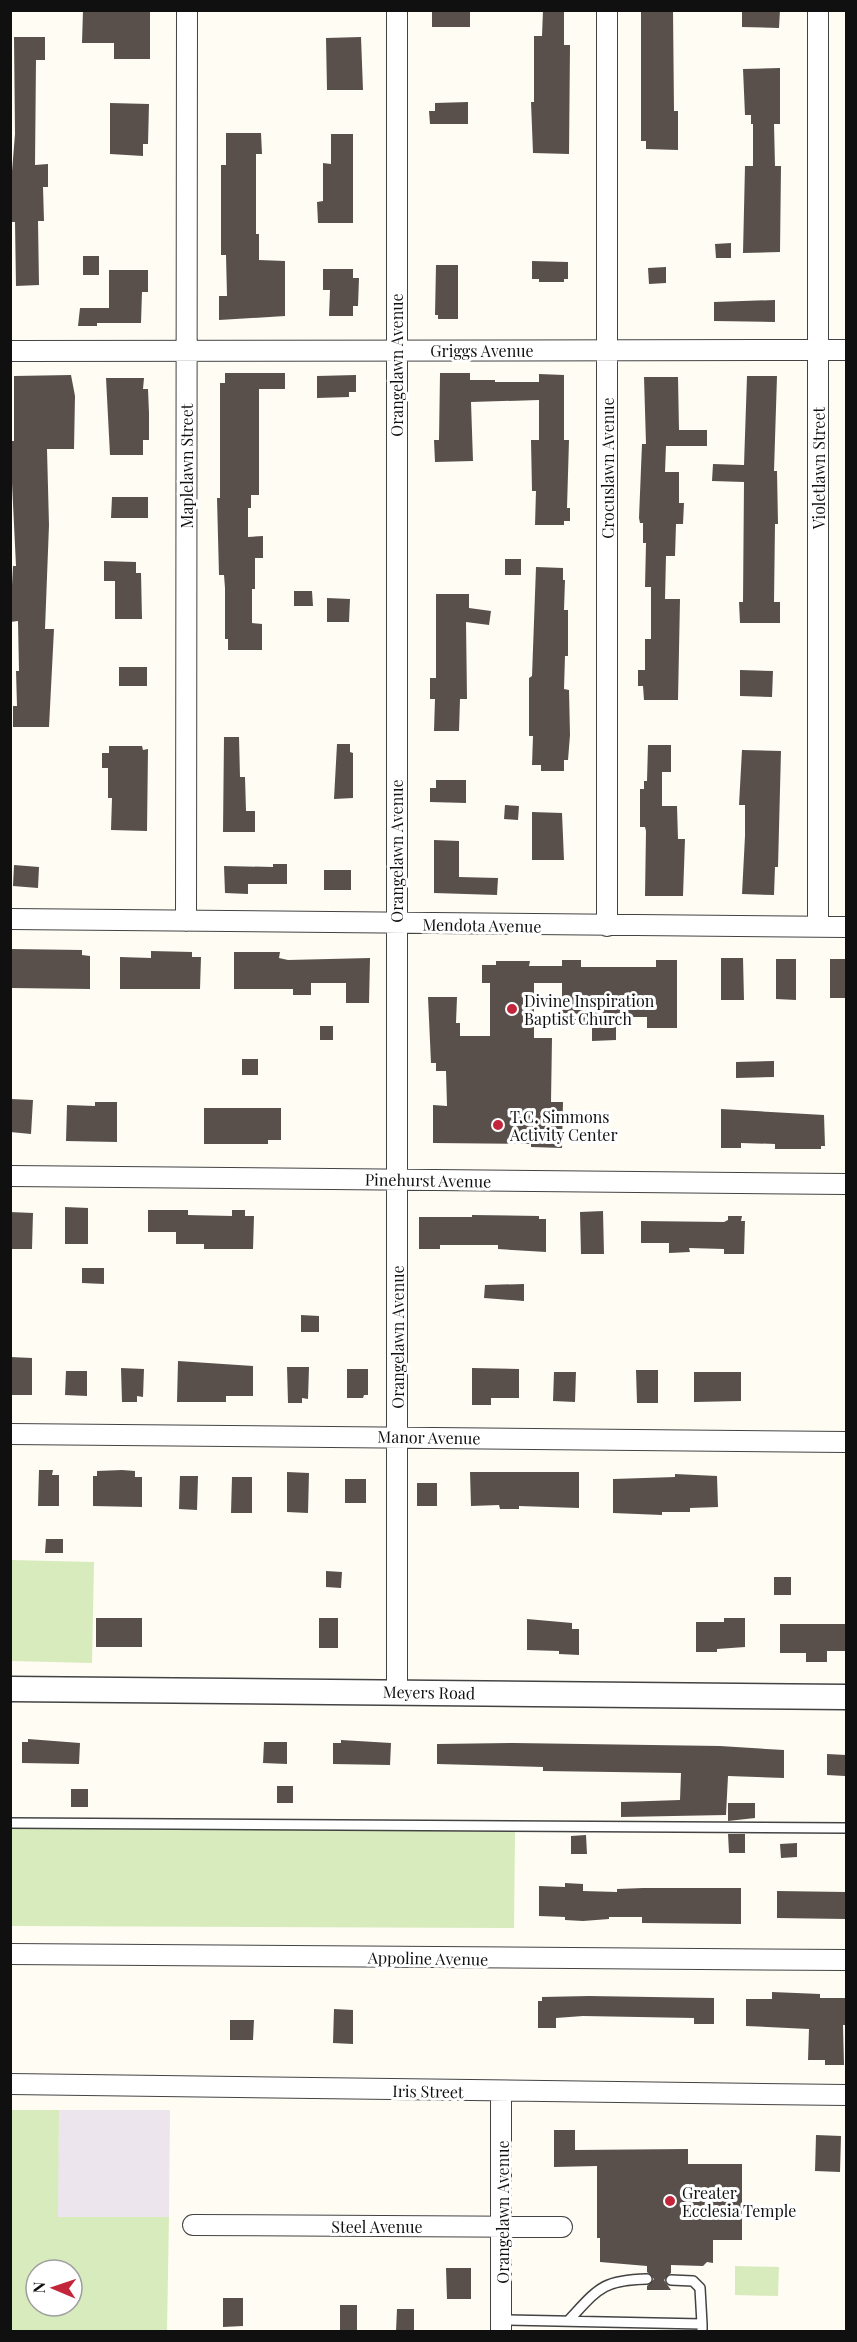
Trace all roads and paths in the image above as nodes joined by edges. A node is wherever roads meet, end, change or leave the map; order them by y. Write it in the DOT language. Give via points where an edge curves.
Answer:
graph roads {
  1 [pos="187,10"];
  2 [pos="397,10"];
  3 [pos="607,10"];
  4 [pos="818,10"];
  5 [pos="186,350"];
  6 [pos="397,350"];
  7 [pos="607,350"];
  8 [pos="818,350"];
  9 [pos="846,350"];
  10 [pos="10,351"];
  11 [pos="10,919"];
  12 [pos="186,921"];
  13 [pos="396,924"];
  14 [pos="607,926"];
  15 [pos="818,926"];
  16 [pos="846,927"];
  17 [pos="10,1176"];
  18 [pos="397,1180"];
  19 [pos="846,1184"];
  20 [pos="10,1434"];
  21 [pos="396,1436"];
  22 [pos="846,1442"];
  23 [pos="10,1689"];
  24 [pos="397,1692"];
  25 [pos="846,1697"];
  26 [pos="10,1823"];
  27 [pos="846,1828"];
  28 [pos="10,1954"];
  29 [pos="846,1960"];
  30 [pos="10,2084"];
  31 [pos="501,2092"];
  32 [pos="846,2095"];
  33 [pos="193,2225"];
  34 [pos="502,2226"];
  35 [pos="562,2227"];
  36 [pos="647,2279"];
  37 [pos="671,2280"];
  38 [pos="569,2320"];
  39 [pos="502,2326"];
  40 [pos="702,2328"];
  1 -- 5 [label="street, Maplelawn Street"];
  2 -- 6 [label="street, Orangelawn Avenue"];
  3 -- 7 [label="street, Crocuslawn Avenue"];
  4 -- 8 [label="street, Violetlawn Street"];
  5 -- 6 [label="street, Griggs Avenue"];
  5 -- 10 [label="street, Griggs Avenue"];
  5 -- 12 [label="street, Maplelawn Street"];
  6 -- 7 [label="street, Griggs Avenue"];
  6 -- 13 [label="street, Orangelawn Avenue"];
  7 -- 8 [label="street, Griggs Avenue"];
  7 -- 14 [label="street, Crocuslawn Avenue"];
  8 -- 9 [label="street, Griggs Avenue"];
  8 -- 15 [label="street, Violetlawn Street"];
  11 -- 12 [label="street, Mendota Avenue"];
  12 -- 13 [label="street, Mendota Avenue"];
  13 -- 14 [label="street, Mendota Avenue"];
  13 -- 18 [label="street, Orangelawn Avenue"];
  14 -- 15 [label="street, Mendota Avenue"];
  15 -- 16 [label="street, Mendota Avenue"];
  17 -- 18 [label="street, Pinehurst Avenue"];
  18 -- 19 [label="street, Pinehurst Avenue"];
  18 -- 21 [label="street, Orangelawn Avenue"];
  20 -- 21 [label="street, Manor Avenue"];
  21 -- 22 [label="street, Manor Avenue"];
  21 -- 24 [label="street, Orangelawn Avenue"];
  23 -- 24 [label="street, Meyers Road"];
  24 -- 25 [label="street, Meyers Road"];
  26 -- 27 [label="lane"];
  28 -- 29 [label="street, Appoline Avenue"];
  30 -- 31 [label="street, Iris Street"];
  31 -- 32 [label="street, Iris Street"];
  31 -- 34 [label="street, Orangelawn Avenue"];
  33 -- 34 [label="street, Steel Avenue"];
  34 -- 35 [label="street, Steel Avenue"];
  34 -- 39 [label="street, Orangelawn Avenue"];
  36 -- 38 [label="lane" via="610,2283 598,2289"];
  37 -- 40 [label="lane" via="693,2282 700,2288"];
  38 -- 39 [label="lane"];
  38 -- 40 [label="lane"];
}
